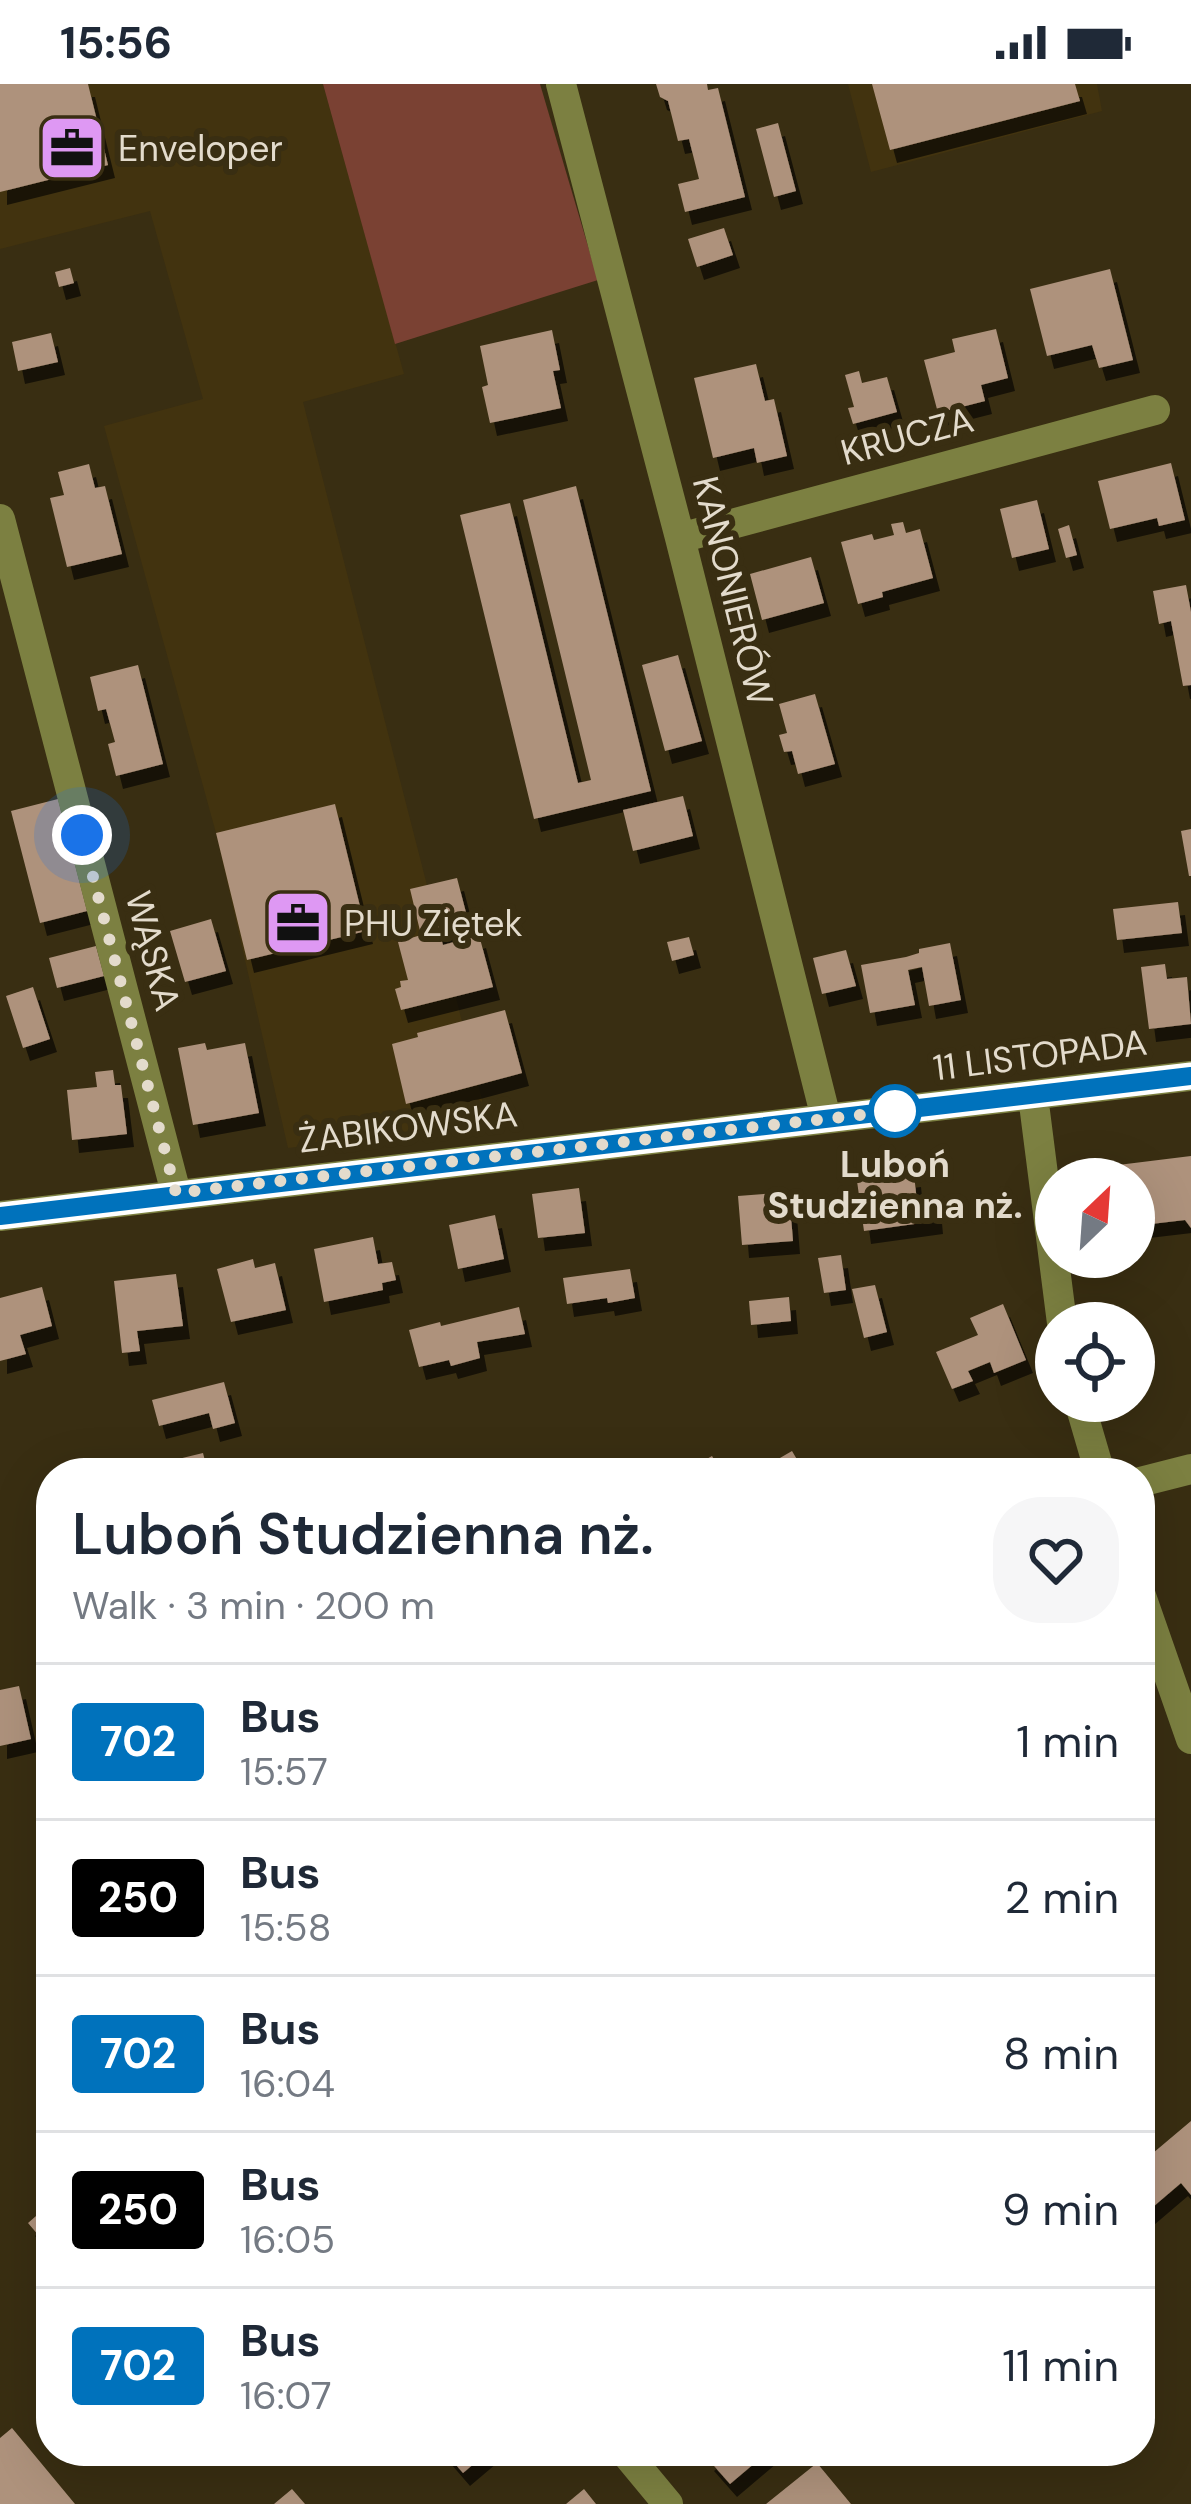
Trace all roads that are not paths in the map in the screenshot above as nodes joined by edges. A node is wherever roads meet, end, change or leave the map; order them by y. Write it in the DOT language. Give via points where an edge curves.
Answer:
graph roads {
  1 [pos="561,84"];
  2 [pos="1155,410"];
  3 [pos="0,519"];
  4 [pos="680,538"];
  5 [pos="1191,1076"];
  6 [pos="1033,1096"];
  7 [pos="826,1118"];
  8 [pos="176,1193"];
  9 [pos="0,1216"];
  10 [pos="1059,1302"];
  11 [pos="1085,1422"];
  12 [pos="1096,1458"];
  13 [pos="1191,1469"];
  14 [pos="1155,1477"];
  15 [pos="1155,1636"];
  16 [pos="1191,1739"];
  17 [pos="636,2466"];
  18 [pos="668,2504"];
  1 -- 4 [label="street, KANONIERÓW"];
  2 -- 4 [label="street, KRUCZA"];
  3 -- 8 [label="street, WĄSKA"];
  4 -- 7 [label="street, KANONIERÓW"];
  5 -- 6 [label="street, 11 LISTOPADA"];
  6 -- 7 [label="street, 11 LISTOPADA"];
  6 -- 10 [label="street"];
  7 -- 8 [label="street, ŻABIKOWSKA"];
  8 -- 9 [label="street, ŻABIKOWSKA"];
  11 -- 12 [label="street"];
  13 -- 14 [label="street"];
  15 -- 16 [label="street"];
  17 -- 18 [label="street"];
}
